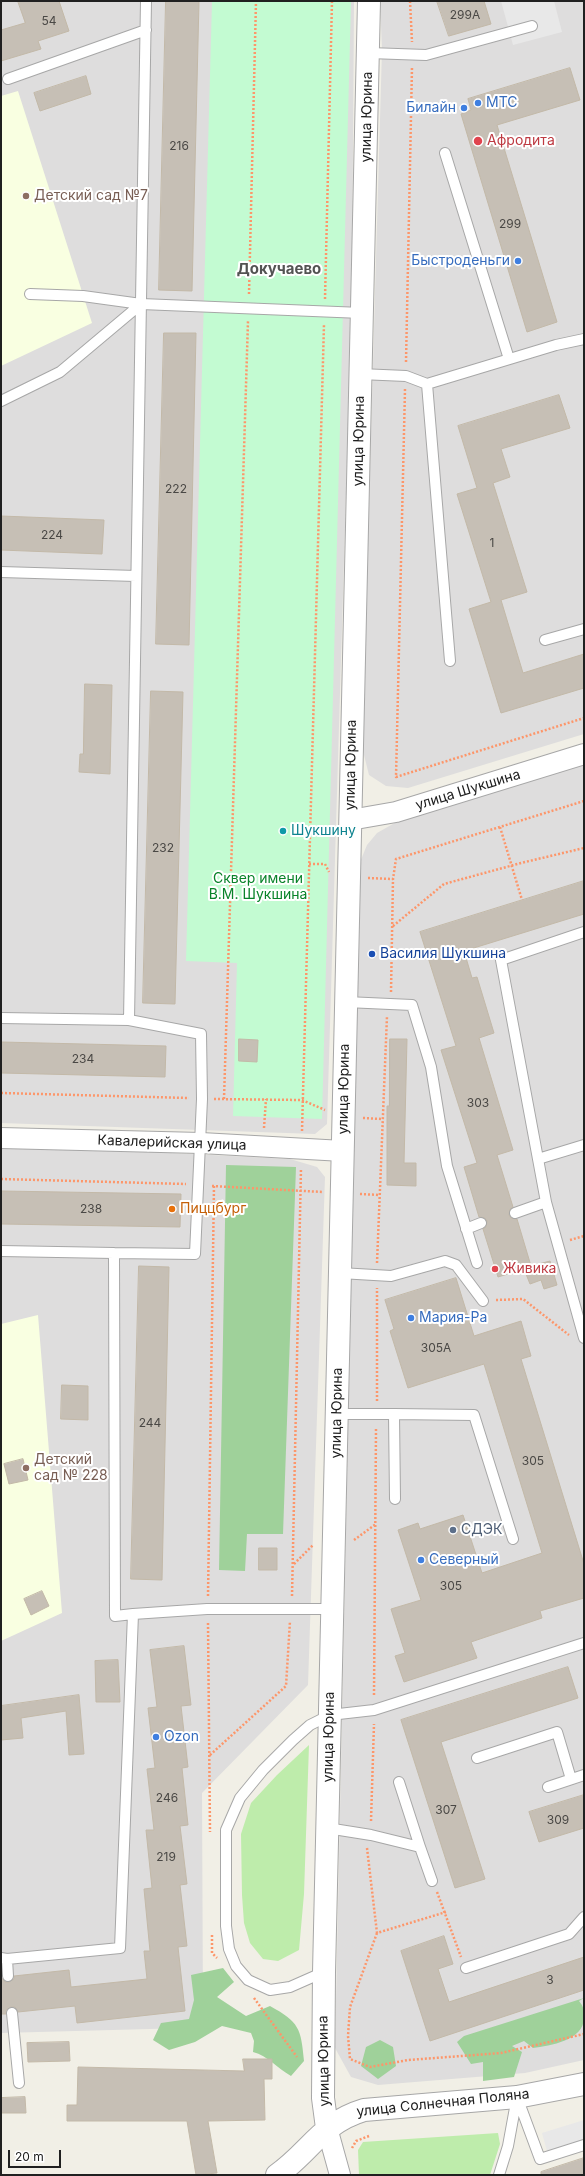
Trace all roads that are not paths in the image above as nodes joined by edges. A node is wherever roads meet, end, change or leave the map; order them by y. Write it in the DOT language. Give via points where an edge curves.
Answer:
graph roads {
  1 [pos="146,1"];
  2 [pos="369,1"];
  3 [pos="532,26"];
  4 [pos="146,30"];
  5 [pos="369,53"];
  6 [pos="8,79"];
  7 [pos="445,153"];
  8 [pos="30,294"];
  9 [pos="141,304"];
  10 [pos="362,312"];
  11 [pos="584,339"];
  12 [pos="509,359"];
  13 [pos="360,374"];
  14 [pos="427,384"];
  15 [pos="1,401"];
  16 [pos="1,572"];
  17 [pos="136,576"];
  18 [pos="584,629"];
  19 [pos="545,640"];
  20 [pos="450,661"];
  21 [pos="584,754"];
  22 [pos="350,820"];
  23 [pos="584,932"];
  24 [pos="346,1002"];
  25 [pos="1,1018"];
  26 [pos="129,1020"];
  27 [pos="1,1138"];
  28 [pos="201,1143"];
  29 [pos="584,1144"];
  30 [pos="343,1151"];
  31 [pos="538,1159"];
  32 [pos="546,1202"];
  33 [pos="515,1213"];
  34 [pos="481,1223"];
  35 [pos="466,1229"];
  36 [pos="1,1251"];
  37 [pos="114,1253"];
  38 [pos="477,1263"];
  39 [pos="340,1273"];
  40 [pos="484,1301"];
  41 [pos="584,1338"];
  42 [pos="336,1414"];
  43 [pos="394,1414"];
  44 [pos="395,1499"];
  45 [pos="513,1539"];
  46 [pos="332,1609"];
  47 [pos="133,1614"];
  48 [pos="584,1643"];
  49 [pos="330,1715"];
  50 [pos="477,1758"];
  51 [pos="584,1775"];
  52 [pos="571,1779"];
  53 [pos="399,1782"];
  54 [pos="548,1786"];
  55 [pos="327,1828"];
  56 [pos="420,1847"];
  57 [pos="432,1881"];
  58 [pos="584,1916"];
  59 [pos="4,1958"];
  60 [pos="466,1968"];
  61 [pos="324,1972"];
  62 [pos="8,1976"];
  63 [pos="12,2013"];
  64 [pos="19,2083"];
  65 [pos="584,2084"];
  66 [pos="517,2097"];
  67 [pos="327,2128"];
  68 [pos="584,2145"];
  69 [pos="277,2175"];
  70 [pos="340,2175"];
  71 [pos="499,2175"];
  1 -- 4 [label="lane"];
  2 -- 5 [label="street, улица Юрина"];
  3 -- 5 [label="lane" via="426,55"];
  4 -- 6 [label="lane"];
  4 -- 9 [label="lane"];
  5 -- 10 [label="street, улица Юрина"];
  7 -- 12 [label="lane"];
  8 -- 9 [label="lane" via="83,296"];
  9 -- 10 [label="lane"];
  9 -- 15 [label="lane" via="60,372"];
  9 -- 17 [label="lane"];
  10 -- 13 [label="street, улица Юрина"];
  11 -- 12 [label="lane"];
  12 -- 14 [label="lane"];
  13 -- 14 [label="lane" via="406,376"];
  13 -- 22 [label="street, улица Юрина"];
  14 -- 20 [label="lane"];
  16 -- 17 [label="lane"];
  17 -- 26 [label="lane"];
  18 -- 19 [label="lane"];
  21 -- 22 [label="street, улица Шукшина" via="396,812"];
  22 -- 24 [label="street, улица Юрина"];
  23 -- 31 [label="lane" via="501,960"];
  24 -- 30 [label="street, улица Юрина"];
  24 -- 35 [label="lane" via="412,1005 432,1067 447,1166"];
  25 -- 26 [label="lane"];
  26 -- 28 [label="lane" via="201,1034"];
  27 -- 28 [label="street, Кавалерийская улица"];
  28 -- 30 [label="street, Кавалерийская улица"];
  28 -- 37 [label="lane" via="195,1254"];
  29 -- 31 [label="lane"];
  30 -- 39 [label="street, улица Юрина"];
  31 -- 32 [label="lane"];
  32 -- 33 [label="lane"];
  32 -- 41 [label="lane"];
  34 -- 35 [label="lane"];
  35 -- 38 [label="lane"];
  36 -- 37 [label="lane"];
  37 -- 47 [label="lane" via="115,1616"];
  39 -- 40 [label="lane" via="391,1276 445,1261 456,1265"];
  39 -- 42 [label="street, улица Юрина"];
  42 -- 43 [label="lane"];
  42 -- 46 [label="street, улица Юрина"];
  43 -- 44 [label="lane"];
  43 -- 45 [label="lane" via="474,1415"];
  46 -- 47 [label="lane" via="207,1609"];
  46 -- 49 [label="street, улица Юрина"];
  47 -- 59 [label="lane" via="120,1948"];
  48 -- 49 [label="lane" via="374,1710"];
  49 -- 55 [label="street, улица Юрина"];
  49 -- 61 [label="lane" via="310,1725 263,1770 240,1798 226,1830 226,1926 229,1949 236,1966 248,1980 270,1990 290,1986"];
  50 -- 52 [label="lane" via="557,1732"];
  51 -- 52 [label="lane"];
  52 -- 54 [label="lane"];
  53 -- 56 [label="lane"];
  55 -- 56 [label="lane"];
  55 -- 61 [label="street, улица Юрина"];
  56 -- 57 [label="lane"];
  58 -- 60 [label="lane" via="569,1934"];
  59 -- 62 [label="lane"];
  61 -- 67 [label="street, улица Юрина" via="323,2098"];
  63 -- 64 [label="lane"];
  65 -- 66 [label="street, улица Солнечная Поляна"];
  66 -- 67 [label="street, улица Солнечная Поляна" via="364,2110 347,2115"];
  66 -- 68 [label="lane" via="540,2159"];
  66 -- 71 [label="lane" via="508,2146"];
  67 -- 69 [label="street, улица Солнечная Поляна"];
  67 -- 70 [label="street, улица Юрина"];
}
